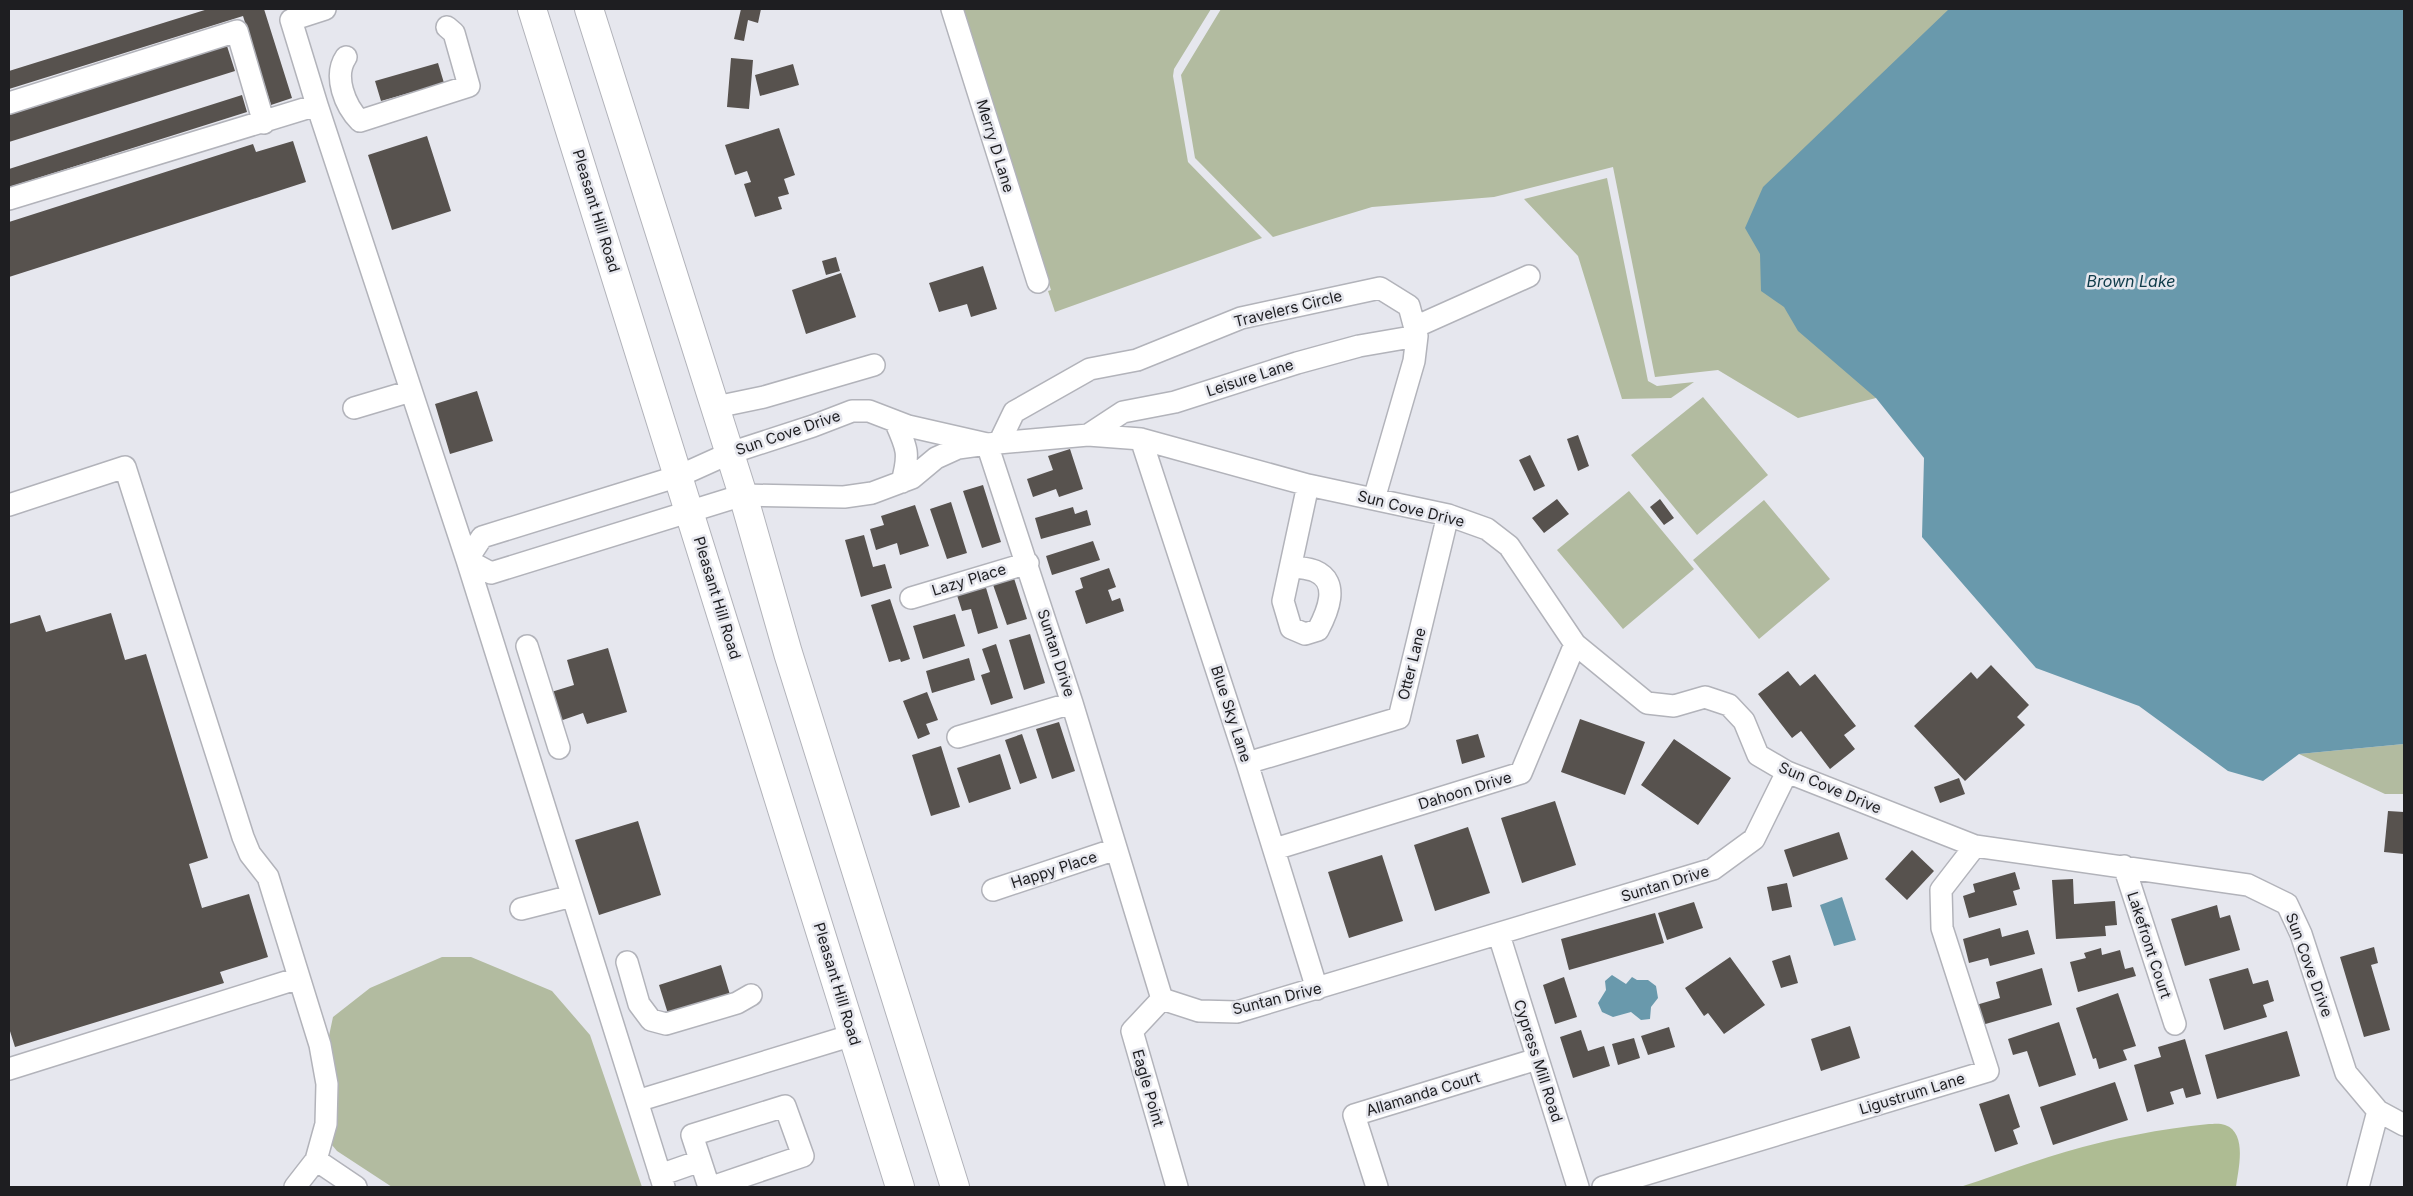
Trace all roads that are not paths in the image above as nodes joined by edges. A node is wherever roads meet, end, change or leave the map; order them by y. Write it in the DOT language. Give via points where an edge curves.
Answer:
graph roads {
  1 [pos="324,9"];
  2 [pos="532,9"];
  3 [pos="589,9"];
  4 [pos="952,9"];
  5 [pos="289,14"];
  6 [pos="447,27"];
  7 [pos="346,57"];
  8 [pos="9,102"];
  9 [pos="317,105"];
  10 [pos="264,123"];
  11 [pos="9,199"];
  12 [pos="1530,276"];
  13 [pos="1038,282"];
  14 [pos="1416,331"];
  15 [pos="874,364"];
  16 [pos="411,391"];
  17 [pos="716,407"];
  18 [pos="354,408"];
  19 [pos="895,421"];
  20 [pos="1088,435"];
  21 [pos="1141,439"];
  22 [pos="993,443"];
  23 [pos="730,453"];
  24 [pos="679,476"];
  25 [pos="902,482"];
  26 [pos="1308,485"];
  27 [pos="743,495"];
  28 [pos="1374,499"];
  29 [pos="9,505"];
  30 [pos="690,510"];
  31 [pos="1448,516"];
  32 [pos="467,560"];
  33 [pos="1028,563"];
  34 [pos="1292,566"];
  35 [pos="911,598"];
  36 [pos="1575,644"];
  37 [pos="526,646"];
  38 [pos="1072,702"];
  39 [pos="958,737"];
  40 [pos="559,748"];
  41 [pos="1247,763"];
  42 [pos="1787,772"];
  43 [pos="1975,846"];
  44 [pos="1116,849"];
  45 [pos="1275,849"];
  46 [pos="2124,866"];
  47 [pos="993,890"];
  48 [pos="572,896"];
  49 [pos="521,909"];
  50 [pos="1499,935"];
  51 [pos="627,962"];
  52 [pos="300,978"];
  53 [pos="1317,989"];
  54 [pos="751,996"];
  55 [pos="1162,999"];
  56 [pos="2174,1024"];
  57 [pos="853,1035"];
  58 [pos="1537,1059"];
  59 [pos="9,1069"];
  60 [pos="637,1101"];
  61 [pos="2378,1111"];
  62 [pos="2404,1125"];
  63 [pos="316,1160"];
  64 [pos="700,1161"];
  65 [pos="662,1181"];
  66 [pos="295,1187"];
  67 [pos="356,1187"];
  68 [pos="710,1187"];
  69 [pos="900,1187"];
  70 [pos="955,1187"];
  71 [pos="1177,1187"];
  72 [pos="1377,1187"];
  73 [pos="1578,1187"];
  74 [pos="1603,1187"];
  75 [pos="2358,1187"];
  1 -- 5 [label="street"];
  2 -- 24 [label="main road, Pleasant Hill Road"];
  3 -- 17 [label="main road"];
  4 -- 13 [label="street, Merry D Lane"];
  5 -- 9 [label="street"];
  6 -- 7 [label="street" via="454,33 469,86 360,121 352,113 339,75"];
  8 -- 10 [label="street" via="236,31"];
  9 -- 10 [label="street"];
  9 -- 16 [label="street"];
  10 -- 11 [label="street"];
  12 -- 14 [label="street, Leisure Lane"];
  14 -- 20 [label="street, Leisure Lane" via="1296,363 1175,402 1123,412"];
  14 -- 22 [label="street, Travelers Circle" via="1409,306 1380,288 1241,318 1137,360 1090,369 1014,412"];
  14 -- 28 [label="street, Travelers Circle" via="1414,361"];
  15 -- 17 [label="street" via="764,397"];
  16 -- 18 [label="street"];
  16 -- 32 [label="street"];
  17 -- 23 [label="main road"];
  19 -- 22 [label="street, Sun Cove Drive"];
  19 -- 23 [label="street, Sun Cove Drive" via="870,411 852,411"];
  19 -- 25 [label="street" via="908,450"];
  20 -- 21 [label="street, Sun Cove Drive"];
  20 -- 22 [label="street, Sun Cove Drive"];
  21 -- 26 [label="street, Sun Cove Drive"];
  21 -- 41 [label="street, Blue Sky Lane"];
  22 -- 25 [label="street, Sun Cove Drive" via="958,448 936,458"];
  22 -- 33 [label="street, Suntan Drive"];
  23 -- 24 [label="street, Sun Cove Drive"];
  23 -- 27 [label="main road"];
  24 -- 30 [label="main road, Pleasant Hill Road"];
  24 -- 32 [label="street, Sun Cove Drive" via="482,537"];
  25 -- 27 [label="street, Sun Cove Drive" via="872,493 844,497"];
  26 -- 28 [label="street, Sun Cove Drive"];
  26 -- 34 [label="street"];
  27 -- 30 [label="street, Sun Cove Drive"];
  27 -- 70 [label="main road" via="788,653"];
  28 -- 31 [label="street, Sun Cove Drive"];
  29 -- 52 [label="street" via="125,467 243,837 250,854 268,877"];
  30 -- 32 [label="street, Sun Cove Drive" via="491,573"];
  30 -- 57 [label="main road, Pleasant Hill Road"];
  31 -- 36 [label="street, Sun Cove Drive" via="1487,529 1509,546"];
  31 -- 41 [label="street, Otter Lane" via="1399,718"];
  32 -- 48 [label="street"];
  33 -- 35 [label="street, Lazy Place"];
  33 -- 38 [label="street, Suntan Drive"];
  36 -- 42 [label="street, Sun Cove Drive" via="1647,703 1674,706 1705,697 1729,705 1744,721 1758,755"];
  36 -- 45 [label="street, Dahoon Drive" via="1521,773"];
  37 -- 40 [label="street"];
  38 -- 39 [label="street"];
  38 -- 44 [label="street, Suntan Drive"];
  41 -- 45 [label="street, Blue Sky Lane"];
  42 -- 43 [label="street, Sun Cove Drive"];
  42 -- 50 [label="street, Suntan Drive" via="1754,839 1713,869"];
  43 -- 46 [label="street, Sun Cove Drive"];
  43 -- 74 [label="street, Ligustrum Lane" via="1941,890 1942,928 1988,1071"];
  44 -- 47 [label="street, Happy Place"];
  44 -- 55 [label="street, Suntan Drive"];
  45 -- 53 [label="street, Blue Sky Lane"];
  46 -- 56 [label="street, Lakefront Court"];
  46 -- 61 [label="street, Sun Cove Drive" via="2248,885 2287,904 2301,934 2346,1073"];
  48 -- 49 [label="street"];
  48 -- 60 [label="street"];
  50 -- 53 [label="street, Suntan Drive"];
  50 -- 58 [label="street, Cypress Mill Road"];
  51 -- 54 [label="street" via="639,1004 651,1020 666,1024"];
  52 -- 59 [label="street"];
  52 -- 63 [label="street" via="320,1045 327,1084 326,1124"];
  53 -- 55 [label="street, Suntan Drive" via="1237,1012 1199,1012"];
  55 -- 71 [label="street, Eagle Point" via="1132,1031"];
  57 -- 60 [label="street"];
  57 -- 69 [label="main road, Pleasant Hill Road"];
  58 -- 72 [label="street, Allamanda Court" via="1354,1114"];
  58 -- 73 [label="street, Cypress Mill Road"];
  60 -- 65 [label="street"];
  61 -- 62 [label="street, Sun Cove Drive"];
  61 -- 75 [label="street"];
  63 -- 66 [label="street"];
  63 -- 67 [label="street"];
  64 -- 65 [label="street"];
  64 -- 68 [label="street"];
  64 -- 68 [label="street" via="692,1135 785,1106 803,1156"];
}
